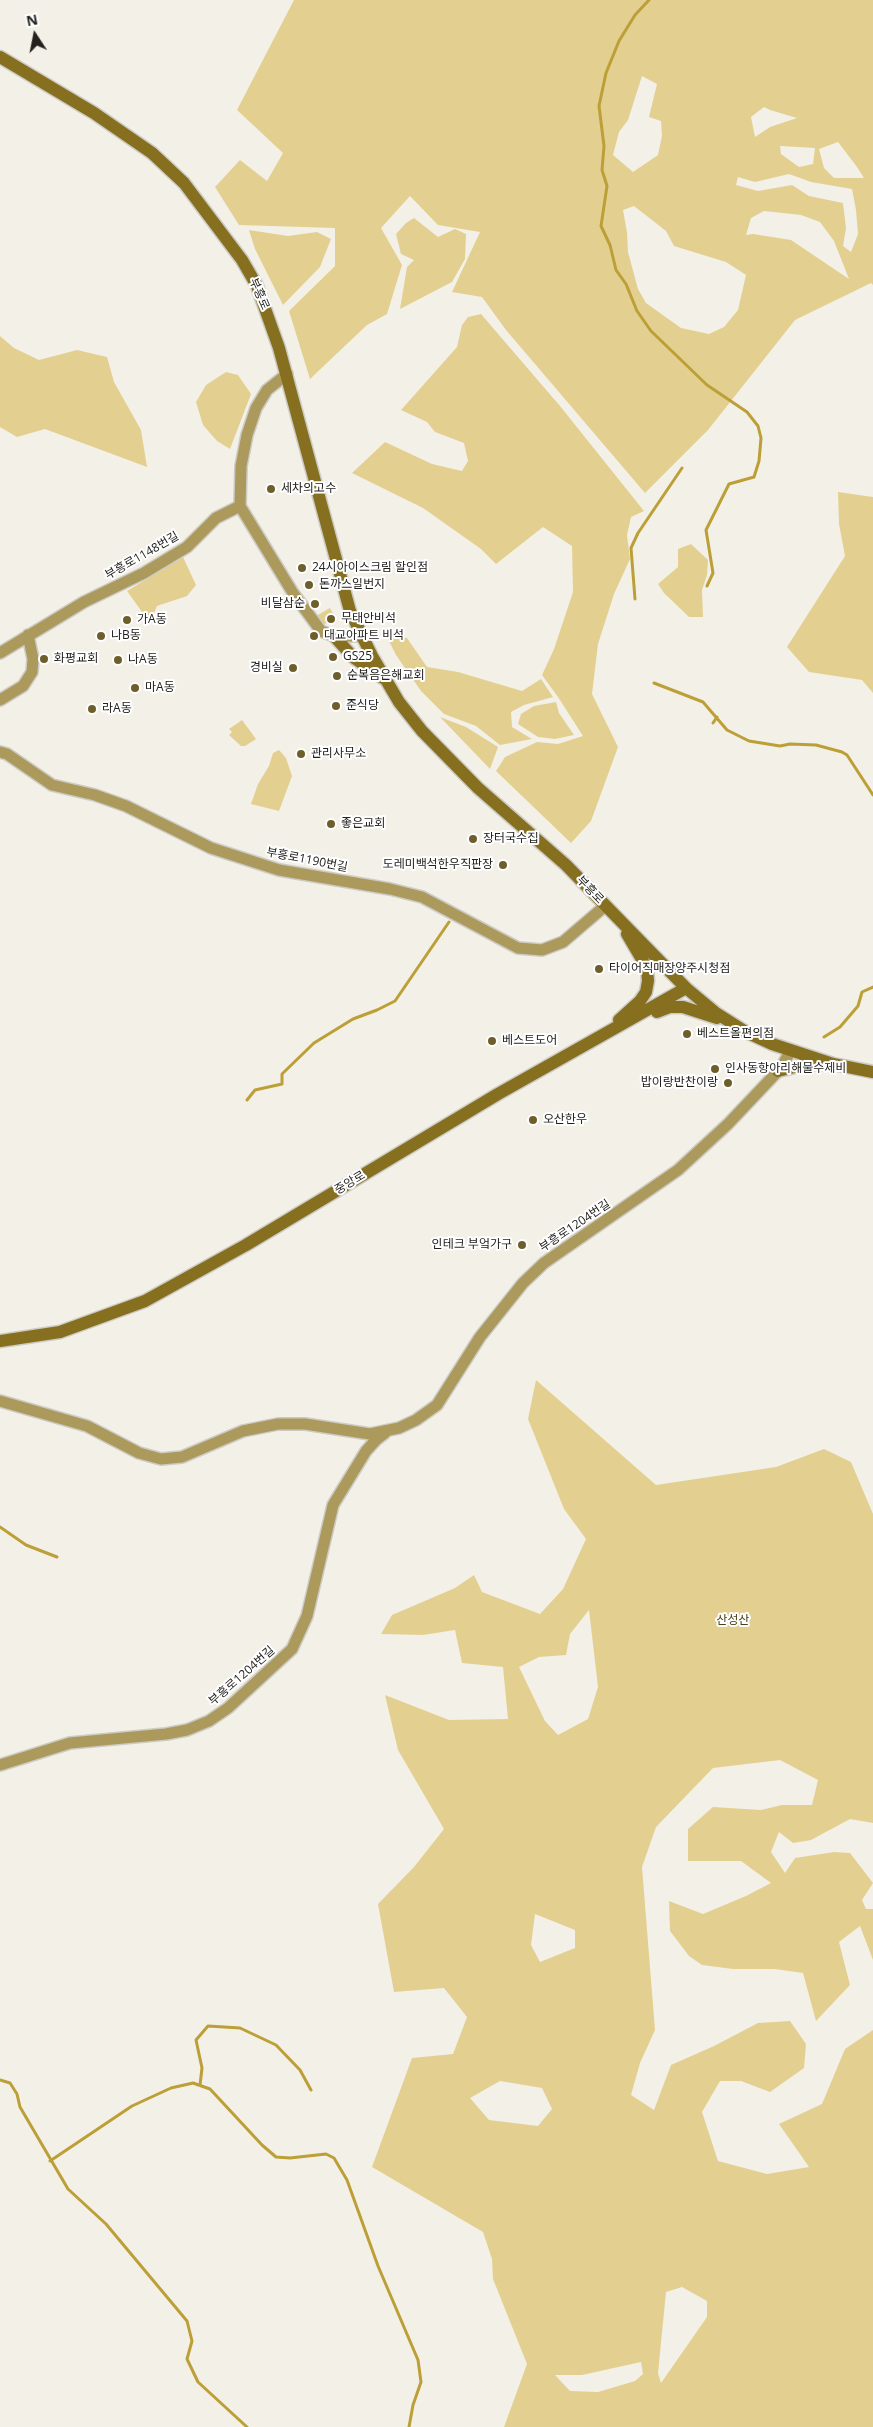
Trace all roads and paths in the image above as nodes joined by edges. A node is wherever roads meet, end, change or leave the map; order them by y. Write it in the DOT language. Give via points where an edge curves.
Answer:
graph roads {
  1 [pos="0,57"];
  2 [pos="287,374"];
  3 [pos="240,506"];
  4 [pos="28,635"];
  5 [pos="334,636"];
  6 [pos="362,636"];
  7 [pos="0,654"];
  8 [pos="387,681"];
  9 [pos="0,700"];
  10 [pos="0,752"];
  11 [pos="605,906"];
  12 [pos="618,919"];
  13 [pos="686,988"];
  14 [pos="733,1024"];
  15 [pos="622,1025"];
  16 [pos="577,1050"];
  17 [pos="791,1050"];
  18 [pos="833,1064"];
  19 [pos="778,1070"];
  20 [pos="873,1072"];
  21 [pos="0,1341"];
  22 [pos="0,1401"];
  23 [pos="387,1431"];
  24 [pos="0,1765"];
  1 -- 2 [label="main road, 부흥로" via="94,113 152,153 184,183 218,226 257,286"];
  2 -- 3 [label="street" via="267,390 256,408 241,466"];
  2 -- 6 [label="main road, 부흥로" via="350,611"];
  3 -- 4 [label="street, 부흥로1148번길" via="216,518 187,547 144,574 84,602"];
  3 -- 5 [label="street" via="307,613 321,630"];
  4 -- 7 [label="street, 부흥로1148번길"];
  4 -- 9 [label="street" via="32,672 23,686"];
  5 -- 6 [label="street"];
  5 -- 8 [label="main road" via="353,657"];
  6 -- 8 [label="main road, 부흥로"];
  8 -- 11 [label="main road, 부흥로" via="399,702 444,755 566,865"];
  10 -- 11 [label="street, 부흥로1190번길" via="52,786 95,795 126,806 211,848 279,870 390,888 422,897 518,948 542,950 563,942"];
  11 -- 12 [label="main road, 부흥로"];
  12 -- 13 [label="main road, 부흥로"];
  12 -- 16 [label="main road" via="647,968 648,987 627,1014"];
  13 -- 14 [label="main road, 부흥로"];
  13 -- 15 [label="main road, 중앙로"];
  14 -- 15 [label="main road" via="683,1007 665,1008"];
  14 -- 17 [label="main road, 부흥로"];
  15 -- 16 [label="main road, 중앙로"];
  16 -- 21 [label="main road, 중앙로" via="246,1245 145,1300 60,1332"];
  17 -- 18 [label="main road, 부흥로"];
  17 -- 19 [label="street, 부흥로1204번길"];
  18 -- 19 [label="main road" via="807,1064"];
  18 -- 20 [label="main road, 부흥로"];
  19 -- 23 [label="street, 부흥로1204번길" via="728,1124 678,1170 544,1263 506,1301 438,1405 416,1420"];
  22 -- 23 [label="street, 부흥로1204번길" via="87,1426 139,1453 161,1459 182,1456 243,1431 278,1424 305,1424 370,1434"];
  23 -- 24 [label="street, 부흥로1204번길" via="366,1451 333,1505 307,1616 292,1649 228,1708 209,1722 187,1730 70,1743"];
}
